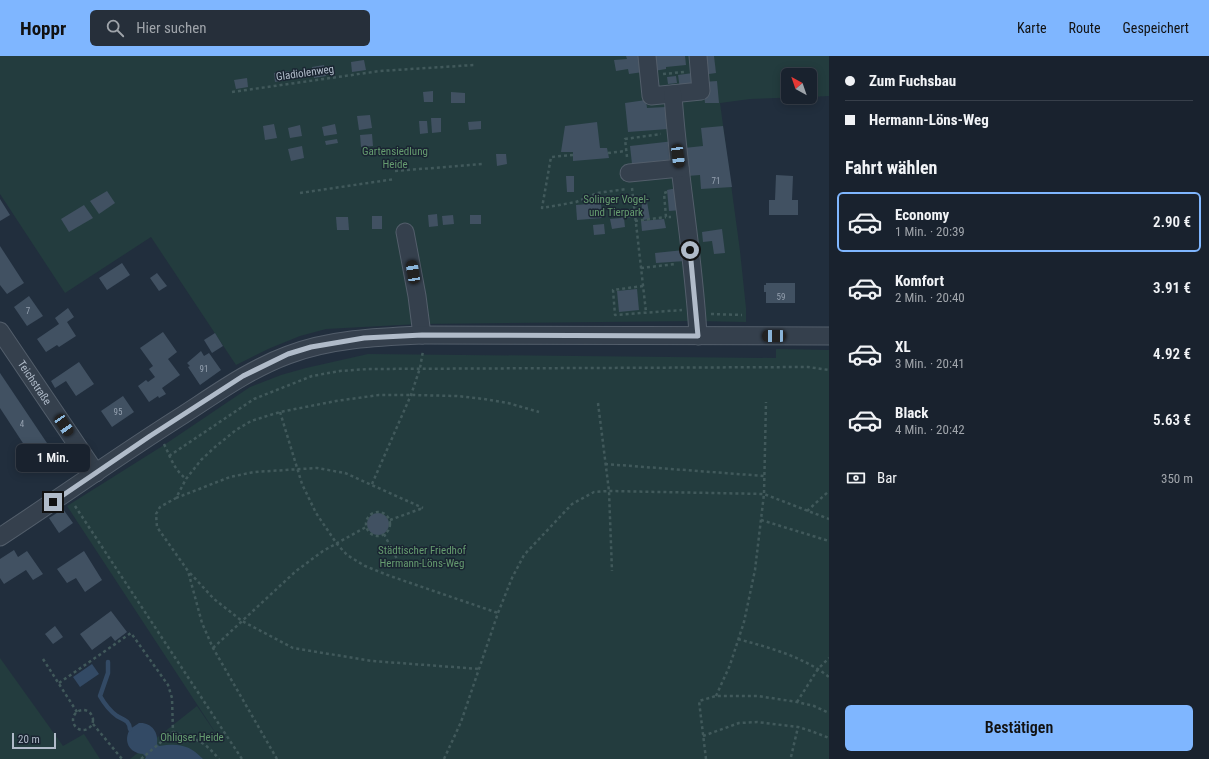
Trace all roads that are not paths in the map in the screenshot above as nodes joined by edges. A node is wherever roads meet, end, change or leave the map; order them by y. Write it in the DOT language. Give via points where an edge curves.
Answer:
graph roads {
  1 [pos="647,56"];
  2 [pos="699,63"];
  3 [pos="673,94"];
  4 [pos="680,168"];
  5 [pos="631,181"];
  6 [pos="405,232"];
  7 [pos="0,331"];
  8 [pos="422,335"];
  9 [pos="698,336"];
  10 [pos="829,336"];
  11 [pos="96,472"];
  12 [pos="0,538"];
  1 -- 3 [label="street" via="651,96"];
  2 -- 3 [label="street" via="701,91"];
  3 -- 4 [label="street"];
  4 -- 5 [label="street"];
  4 -- 9 [label="street"];
  6 -- 8 [label="street"];
  7 -- 11 [label="street, Teichstraße"];
  8 -- 9 [label="street"];
  8 -- 11 [label="street" via="364,338 288,354 243,376"];
  9 -- 10 [label="street"];
  11 -- 12 [label="street"];
}
